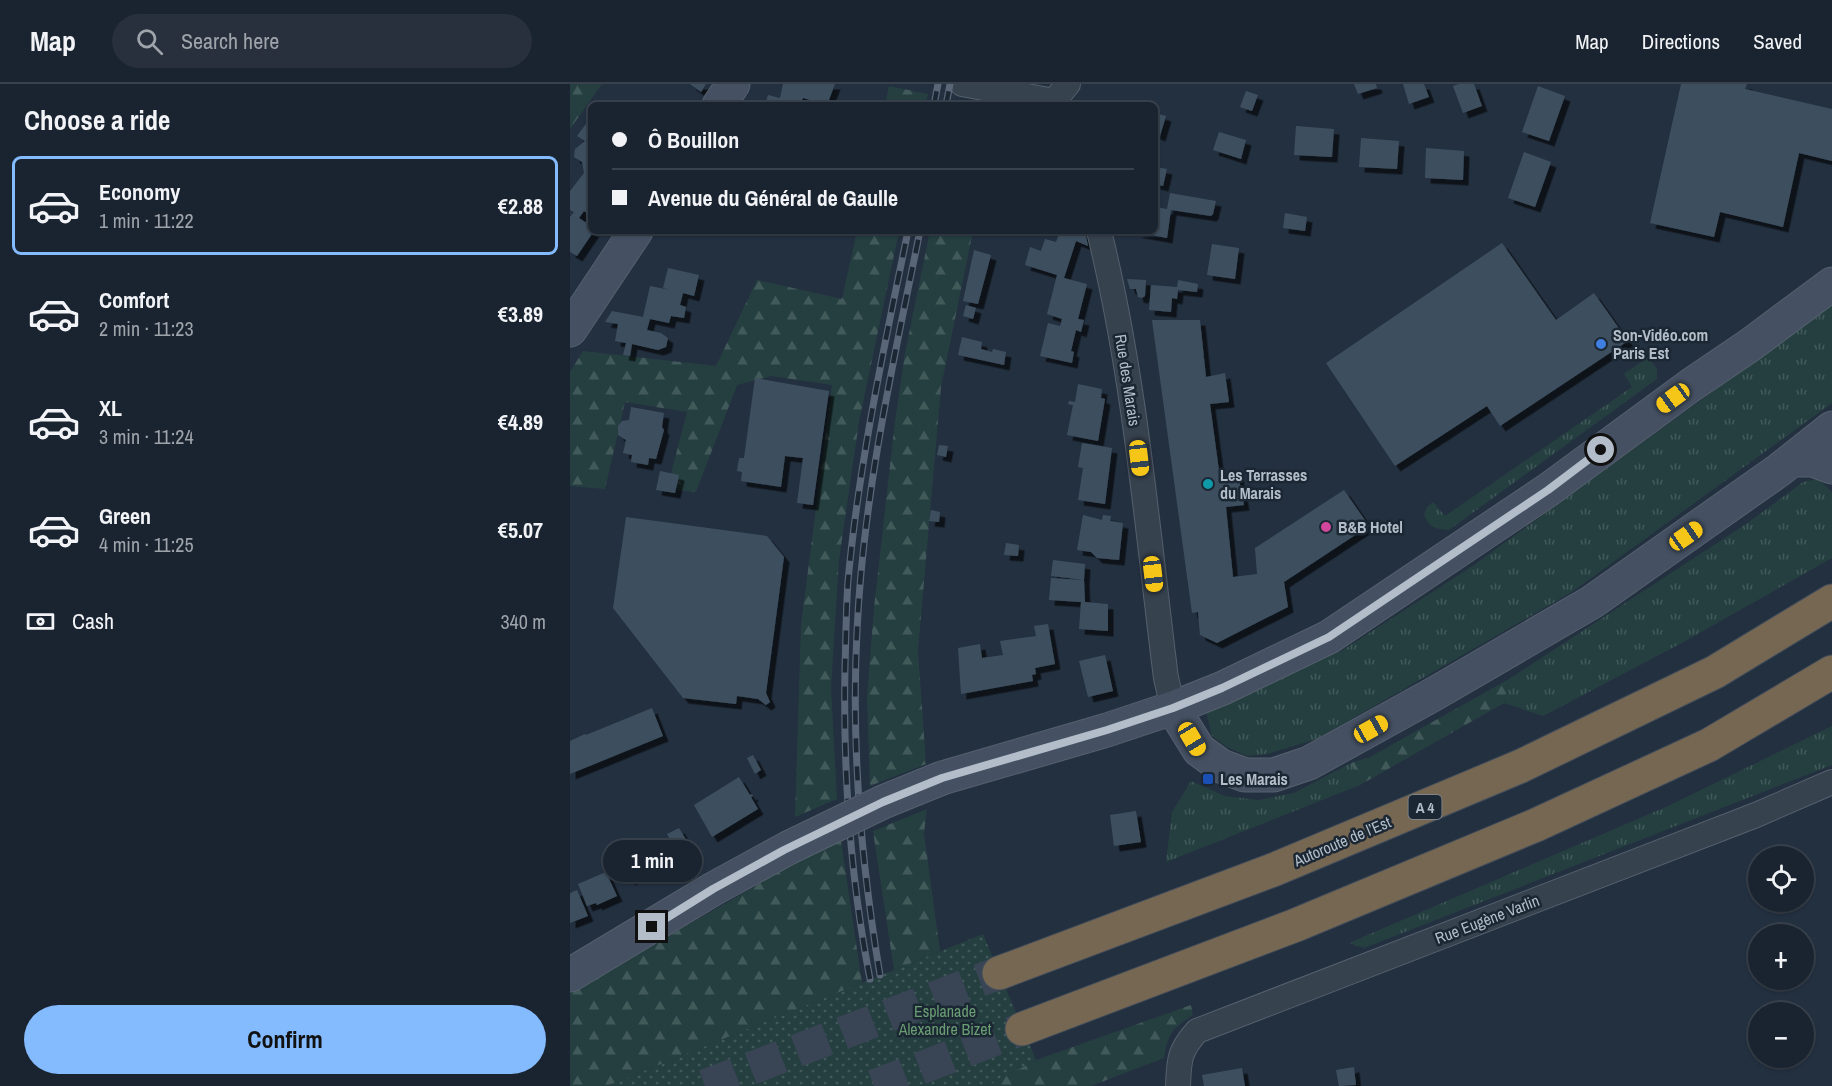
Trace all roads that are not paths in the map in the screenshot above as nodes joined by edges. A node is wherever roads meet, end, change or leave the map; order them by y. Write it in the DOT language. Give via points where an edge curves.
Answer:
graph roads {
  1 [pos="733,84"];
  2 [pos="962,84"];
  3 [pos="1059,97"];
  4 [pos="721,102"];
  5 [pos="634,234"];
  6 [pos="1100,234"];
  7 [pos="1832,284"];
  8 [pos="570,330"];
  9 [pos="1832,429"];
  10 [pos="1792,460"];
  11 [pos="1832,467"];
  12 [pos="1832,601"];
  13 [pos="1832,672"];
  14 [pos="1173,708"];
  15 [pos="1832,782"];
  16 [pos="999,973"];
  17 [pos="570,975"];
  18 [pos="1023,1029"];
  19 [pos="1178,1086"];
  1 -- 4 [label="main road"];
  2 -- 3 [label="street" via="1005,93"];
  5 -- 8 [label="main road"];
  6 -- 14 [label="street, Rue des Marais" via="1115,296 1133,411"];
  7 -- 14 [label="main road" via="1548,490 1329,637"];
  9 -- 10 [label="main road"];
  10 -- 11 [label="main road" via="1813,460"];
  10 -- 14 [label="main road" via="1592,602 1309,763 1274,775 1245,775 1221,766 1199,750"];
  12 -- 16 [label="highway, Autoroute de l’Est / A 4" via="1715,672 1521,766 1273,870"];
  13 -- 18 [label="highway" via="1709,745 1536,825 1296,925"];
  14 -- 17 [label="main road, bridge" via="942,778 883,802 713,889"];
  15 -- 19 [label="street, Rue Eugène Varlin" via="1197,1031 1184,1045"];
}
